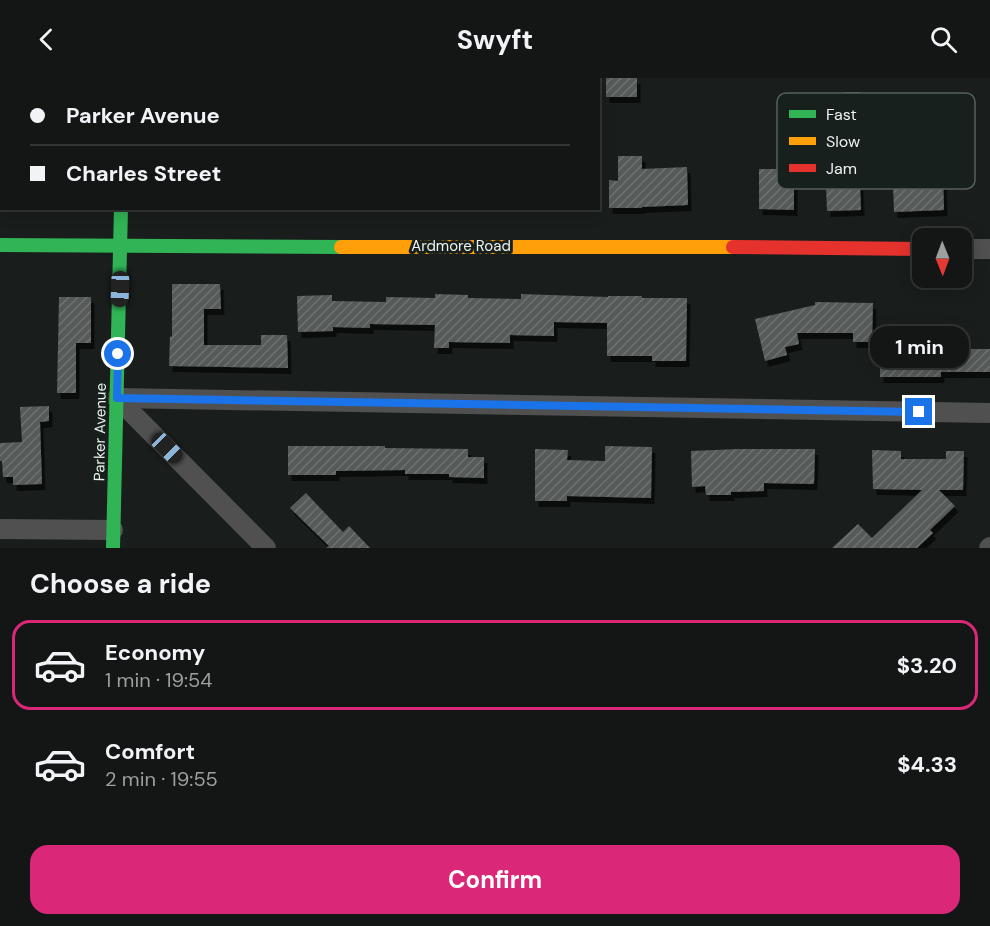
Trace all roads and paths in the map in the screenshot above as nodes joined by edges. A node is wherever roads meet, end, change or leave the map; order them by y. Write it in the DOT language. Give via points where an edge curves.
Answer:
graph roads {
  1 [pos="122,210"];
  2 [pos="0,245"];
  3 [pos="120,246"];
  4 [pos="912,249"];
  5 [pos="972,249"];
  6 [pos="990,249"];
  7 [pos="117,398"];
  8 [pos="990,413"];
  9 [pos="0,530"];
  10 [pos="113,539"];
  11 [pos="266,548"];
  1 -- 3 [label="street, Parker Avenue"];
  2 -- 3 [label="street, Ardmore Road"];
  3 -- 4 [label="street, Ardmore Road"];
  3 -- 7 [label="street, Parker Avenue"];
  5 -- 6 [label="street"];
  7 -- 8 [label="street"];
  7 -- 10 [label="street, Parker Avenue"];
  7 -- 11 [label="street"];
  9 -- 10 [label="street"];
}
